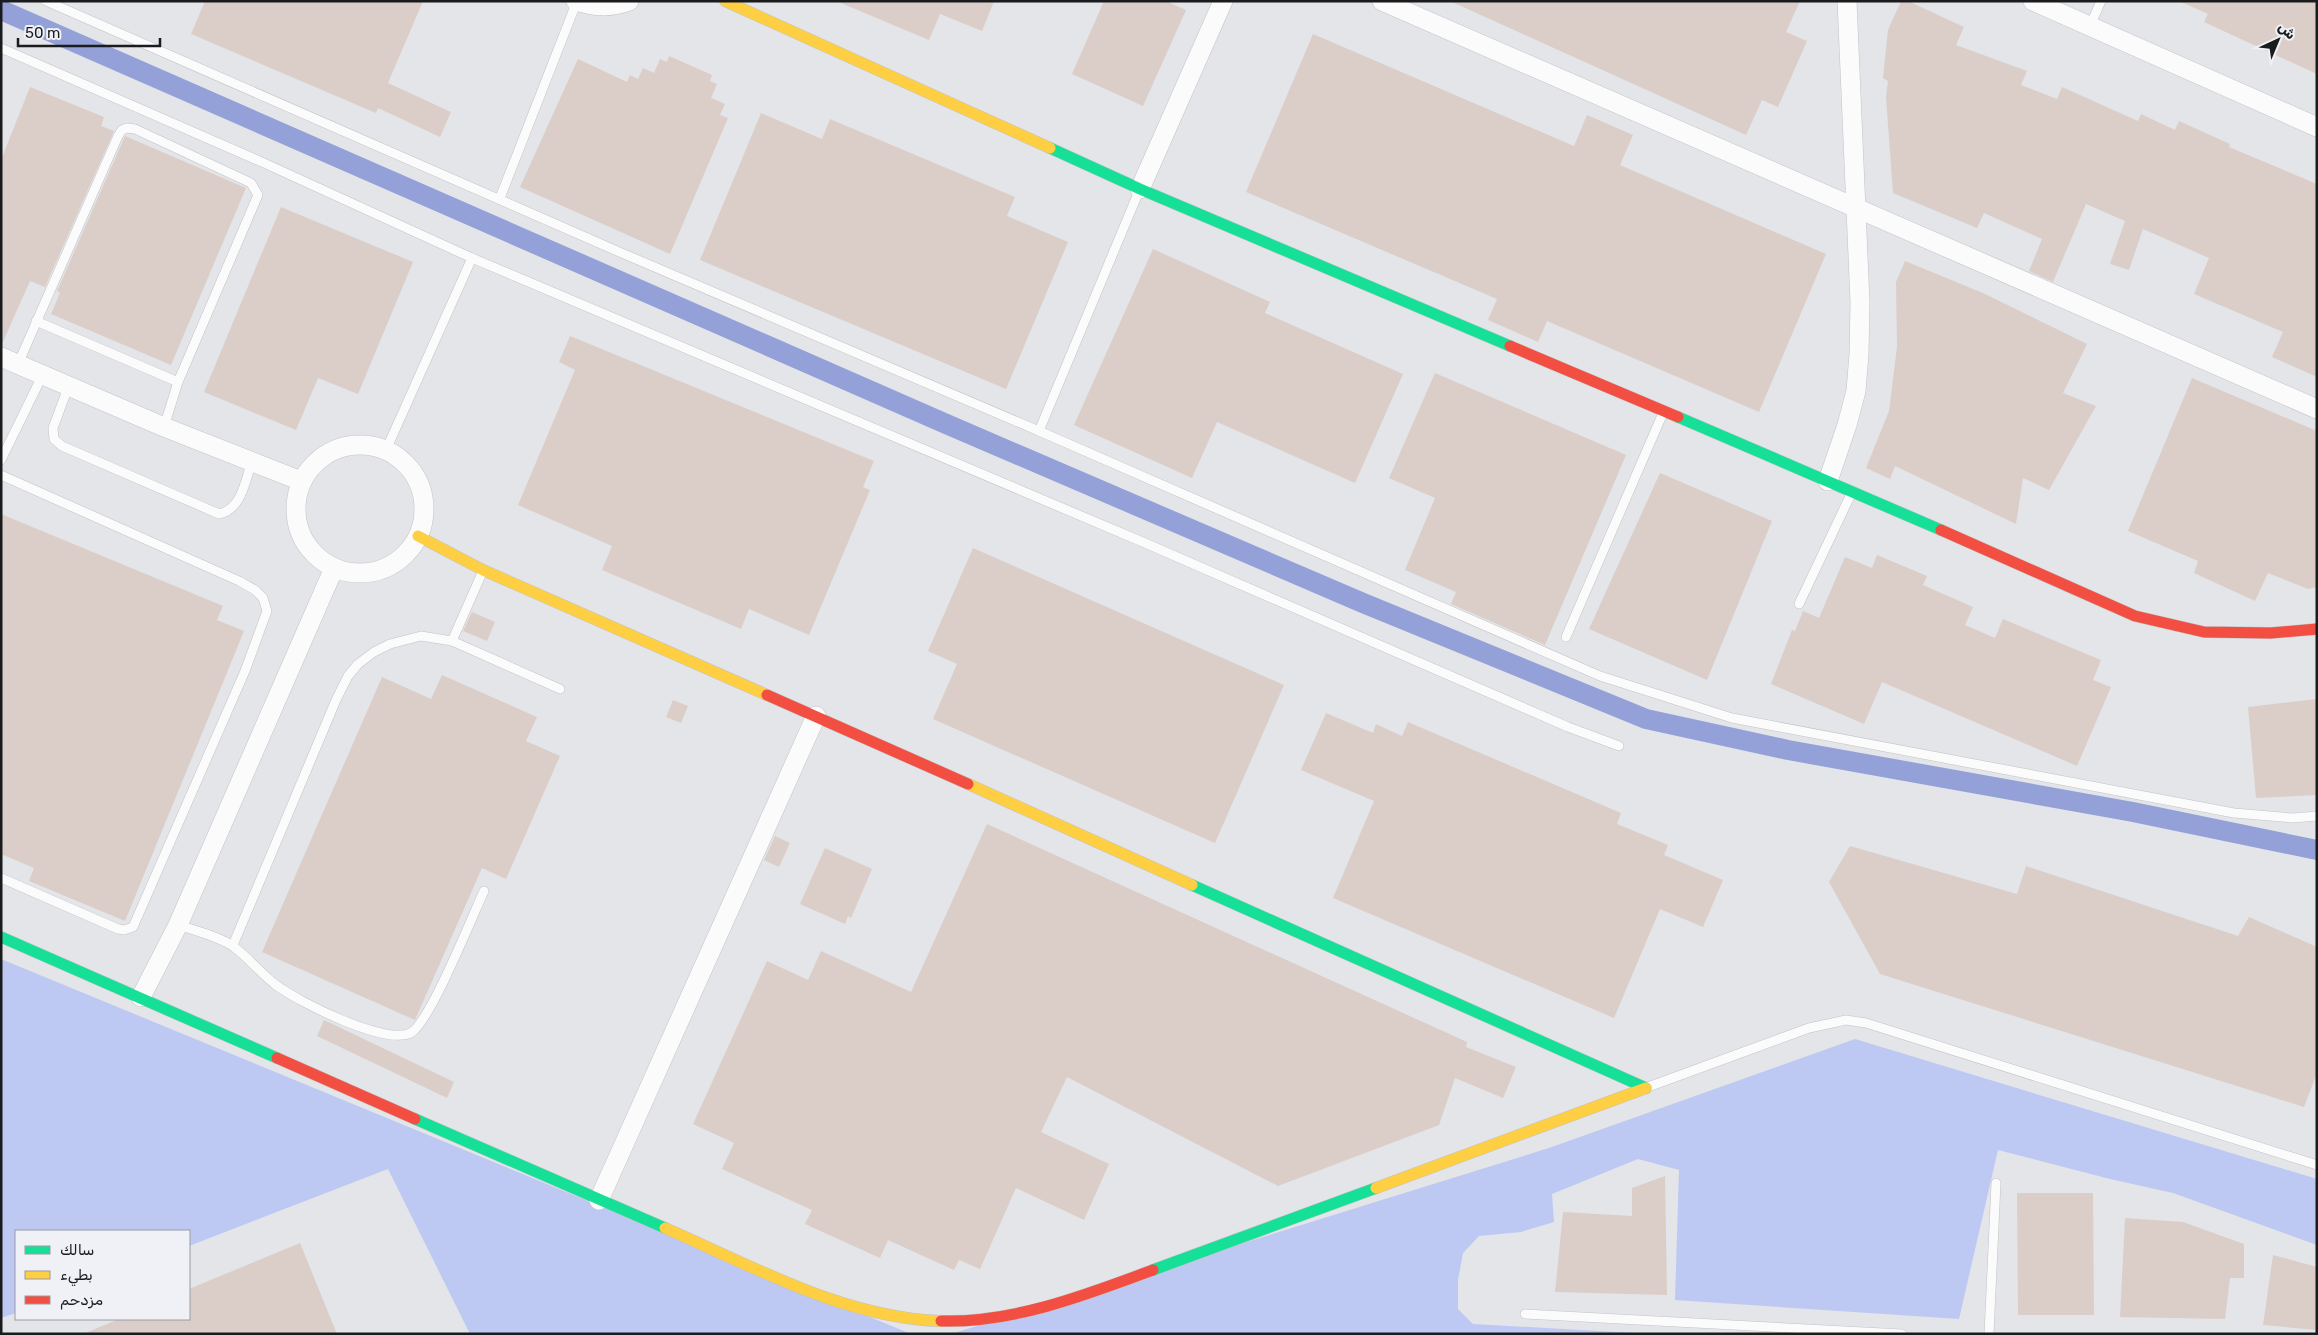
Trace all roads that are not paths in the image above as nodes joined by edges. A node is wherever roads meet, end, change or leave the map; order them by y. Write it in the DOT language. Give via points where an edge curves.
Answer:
graph roads {
  1 [pos="46,1"];
  2 [pos="576,1"];
  3 [pos="629,1"];
  4 [pos="725,1"];
  5 [pos="1223,1"];
  6 [pos="1382,1"];
  7 [pos="1847,1"];
  8 [pos="2033,1"];
  9 [pos="2101,1"];
  10 [pos="2090,26"];
  11 [pos="1,48"];
  12 [pos="2317,127"];
  13 [pos="1140,189"];
  14 [pos="500,198"];
  15 [pos="1856,210"];
  16 [pos="472,258"];
  17 [pos="36,321"];
  18 [pos="6,360"];
  19 [pos="42,374"];
  20 [pos="178,382"];
  21 [pos="69,385"];
  22 [pos="2317,409"];
  23 [pos="1664,411"];
  24 [pos="164,427"];
  25 [pos="1039,431"];
  26 [pos="386,450"];
  27 [pos="1,460"];
  28 [pos="252,462"];
  29 [pos="1,475"];
  30 [pos="301,481"];
  31 [pos="1828,481"];
  32 [pos="1853,491"];
  33 [pos="418,536"];
  34 [pos="334,568"];
  35 [pos="483,570"];
  36 [pos="1799,604"];
  37 [pos="2317,629"];
  38 [pos="1566,637"];
  39 [pos="452,641"];
  40 [pos="560,689"];
  41 [pos="816,716"];
  42 [pos="1619,746"];
  43 [pos="2317,816"];
  44 [pos="1,878"];
  45 [pos="484,891"];
  46 [pos="178,924"];
  47 [pos="1,937"];
  48 [pos="233,946"];
  49 [pos="142,997"];
  50 [pos="1646,1088"];
  51 [pos="2317,1165"];
  52 [pos="1996,1183"];
  53 [pos="599,1200"];
  54 [pos="1526,1314"];
  55 [pos="1902,1334"];
  56 [pos="1989,1334"];
  1 -- 14 [label="lane"];
  2 -- 3 [label="street" via="595,7"];
  2 -- 14 [label="lane"];
  4 -- 13 [label="street"];
  5 -- 13 [label="street"];
  6 -- 15 [label="street"];
  7 -- 15 [label="street"];
  8 -- 10 [label="street"];
  9 -- 10 [label="lane"];
  10 -- 12 [label="street"];
  11 -- 16 [label="lane"];
  13 -- 23 [label="street"];
  13 -- 25 [label="lane"];
  14 -- 25 [label="lane"];
  15 -- 22 [label="street"];
  15 -- 31 [label="street" via="1860,302 1856,391"];
  16 -- 26 [label="lane"];
  16 -- 42 [label="lane" via="1146,543 1568,728"];
  17 -- 18 [label="lane"];
  17 -- 20 [label="lane"];
  17 -- 20 [label="lane" via="118,136 127,128 146,134 251,183 258,195"];
  18 -- 19 [label="street"];
  19 -- 21 [label="street"];
  19 -- 27 [label="lane"];
  20 -- 24 [label="lane"];
  21 -- 24 [label="street"];
  21 -- 28 [label="lane" via="53,428 54,439 219,514 229,512 237,504"];
  23 -- 31 [label="street"];
  23 -- 38 [label="lane"];
  24 -- 28 [label="street"];
  25 -- 43 [label="lane" via="1548,655 1694,707 1732,718 2234,813 2293,818"];
  26 -- 30 [label="street" via="367,445 347,446 328,452 312,465"];
  26 -- 33 [label="street" via="403,461 416,477 424,510"];
  28 -- 30 [label="street"];
  29 -- 44 [label="lane" via="239,581 263,598 267,611 133,927 118,929"];
  30 -- 34 [label="street" via="296,496 297,525 311,551"];
  31 -- 32 [label="street"];
  32 -- 36 [label="lane"];
  32 -- 37 [label="street" via="2135,616 2204,632 2272,633"];
  33 -- 34 [label="street" via="403,556 383,569 350,573"];
  33 -- 35 [label="street"];
  34 -- 46 [label="street"];
  35 -- 39 [label="lane"];
  35 -- 41 [label="street"];
  39 -- 40 [label="lane"];
  39 -- 48 [label="lane" via="422,636 390,644 358,664 348,676"];
  41 -- 50 [label="street"];
  41 -- 53 [label="street"];
  45 -- 48 [label="lane" via="430,1007 411,1033 398,1036 368,1030 293,996 276,986"];
  46 -- 48 [label="lane"];
  46 -- 49 [label="street"];
  47 -- 49 [label="street"];
  49 -- 53 [label="street"];
  50 -- 51 [label="lane" via="1809,1028 1846,1020 1881,1027"];
  50 -- 53 [label="street" via="1084,1296 1005,1315 970,1319 931,1321 841,1302 794,1285"];
  52 -- 56 [label="lane"];
  54 -- 55 [label="lane"];
}
